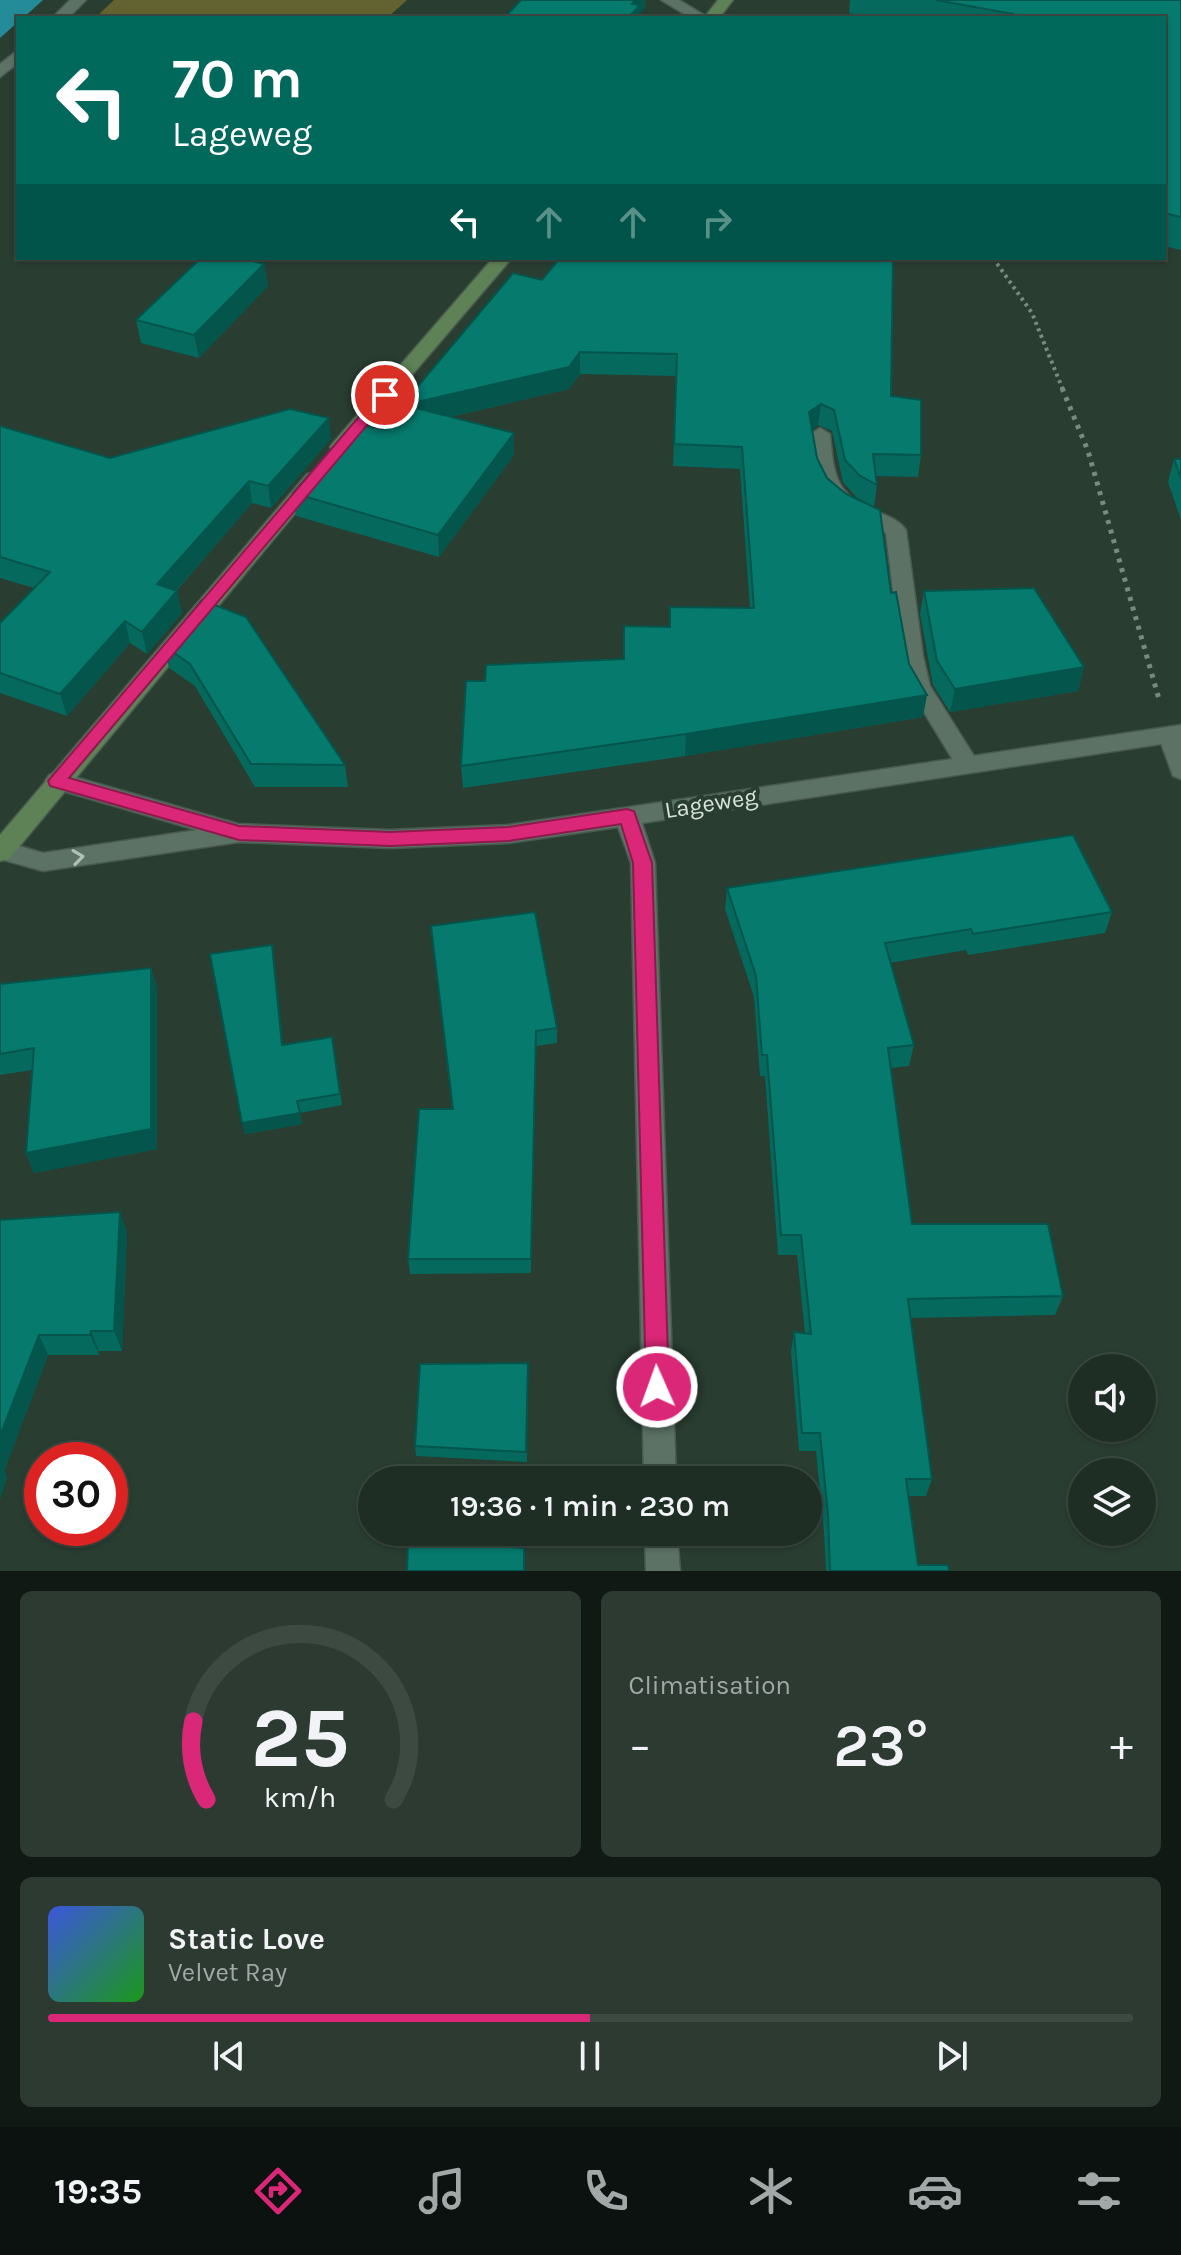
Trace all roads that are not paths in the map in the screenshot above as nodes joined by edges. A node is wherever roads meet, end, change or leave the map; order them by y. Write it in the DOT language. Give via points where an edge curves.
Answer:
graph roads {
  1 [pos="79,0"];
  2 [pos="668,0"];
  3 [pos="726,0"];
  4 [pos="61,16"];
  5 [pos="698,16"];
  6 [pos="713,16"];
  7 [pos="16,57"];
  8 [pos="0,72"];
  9 [pos="501,260"];
  10 [pos="820,434"];
  11 [pos="1175,734"];
  12 [pos="967,764"];
  13 [pos="1181,770"];
  14 [pos="57,781"];
  15 [pos="627,816"];
  16 [pos="239,833"];
  17 [pos="1,851"];
  18 [pos="660,1466"];
  19 [pos="662,1546"];
  20 [pos="663,1571"];
  1 -- 4 [label="street"];
  2 -- 5 [label="street"];
  3 -- 6 [label="street"];
  7 -- 8 [label="street"];
  9 -- 14 [label="street"];
  10 -- 12 [label="street" via="826,483 833,495 896,530 919,686"];
  11 -- 12 [label="street, Lageweg"];
  11 -- 13 [label="street"];
  12 -- 15 [label="street, Lageweg"];
  14 -- 16 [label="street, Lageweg"];
  14 -- 17 [label="street"];
  15 -- 16 [label="street, Lageweg" via="508,834 404,839"];
  15 -- 18 [label="street" via="643,863"];
  17 -- 16 [label="street, Lageweg, one-way" via="43,862"];
  19 -- 20 [label="street"];
}
